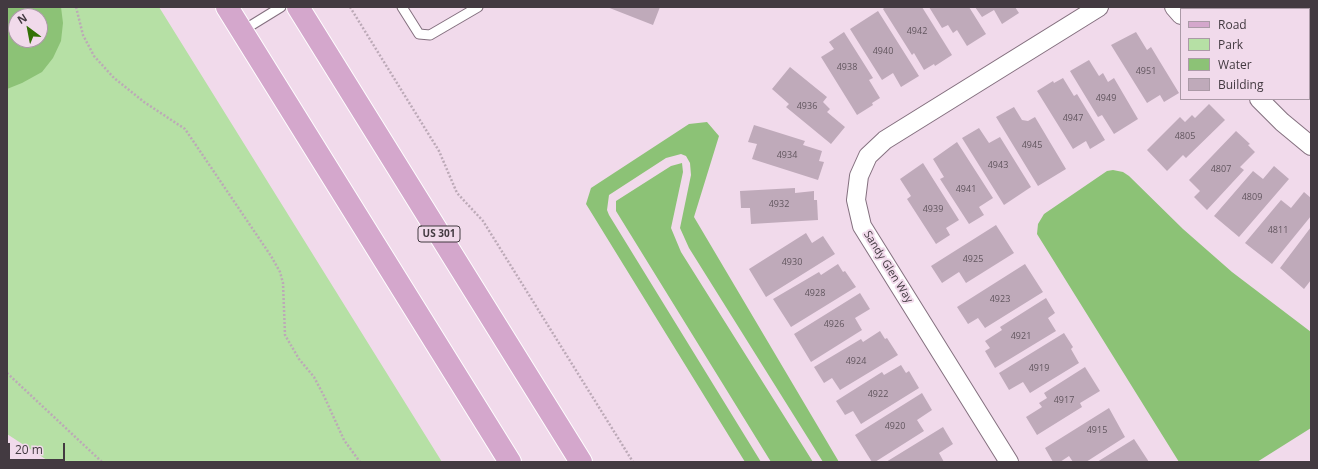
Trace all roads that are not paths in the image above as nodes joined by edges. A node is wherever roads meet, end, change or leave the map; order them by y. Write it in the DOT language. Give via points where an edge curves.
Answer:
graph roads {
  1 [pos="227,7"];
  2 [pos="281,7"];
  3 [pos="298,7"];
  4 [pos="402,7"];
  5 [pos="478,7"];
  6 [pos="1099,7"];
  7 [pos="242,30"];
  8 [pos="1260,100"];
  9 [pos="1311,146"];
  10 [pos="510,462"];
  11 [pos="581,462"];
  12 [pos="1009,462"];
  1 -- 7 [label="main road"];
  2 -- 7 [label="lane"];
  3 -- 11 [label="main road, US 301"];
  4 -- 5 [label="lane" via="419,34 430,35"];
  6 -- 12 [label="street, Sandy Glen Way" via="886,140 868,156 859,176 856,200 862,226"];
  7 -- 10 [label="main road"];
  8 -- 9 [label="street"];
}
